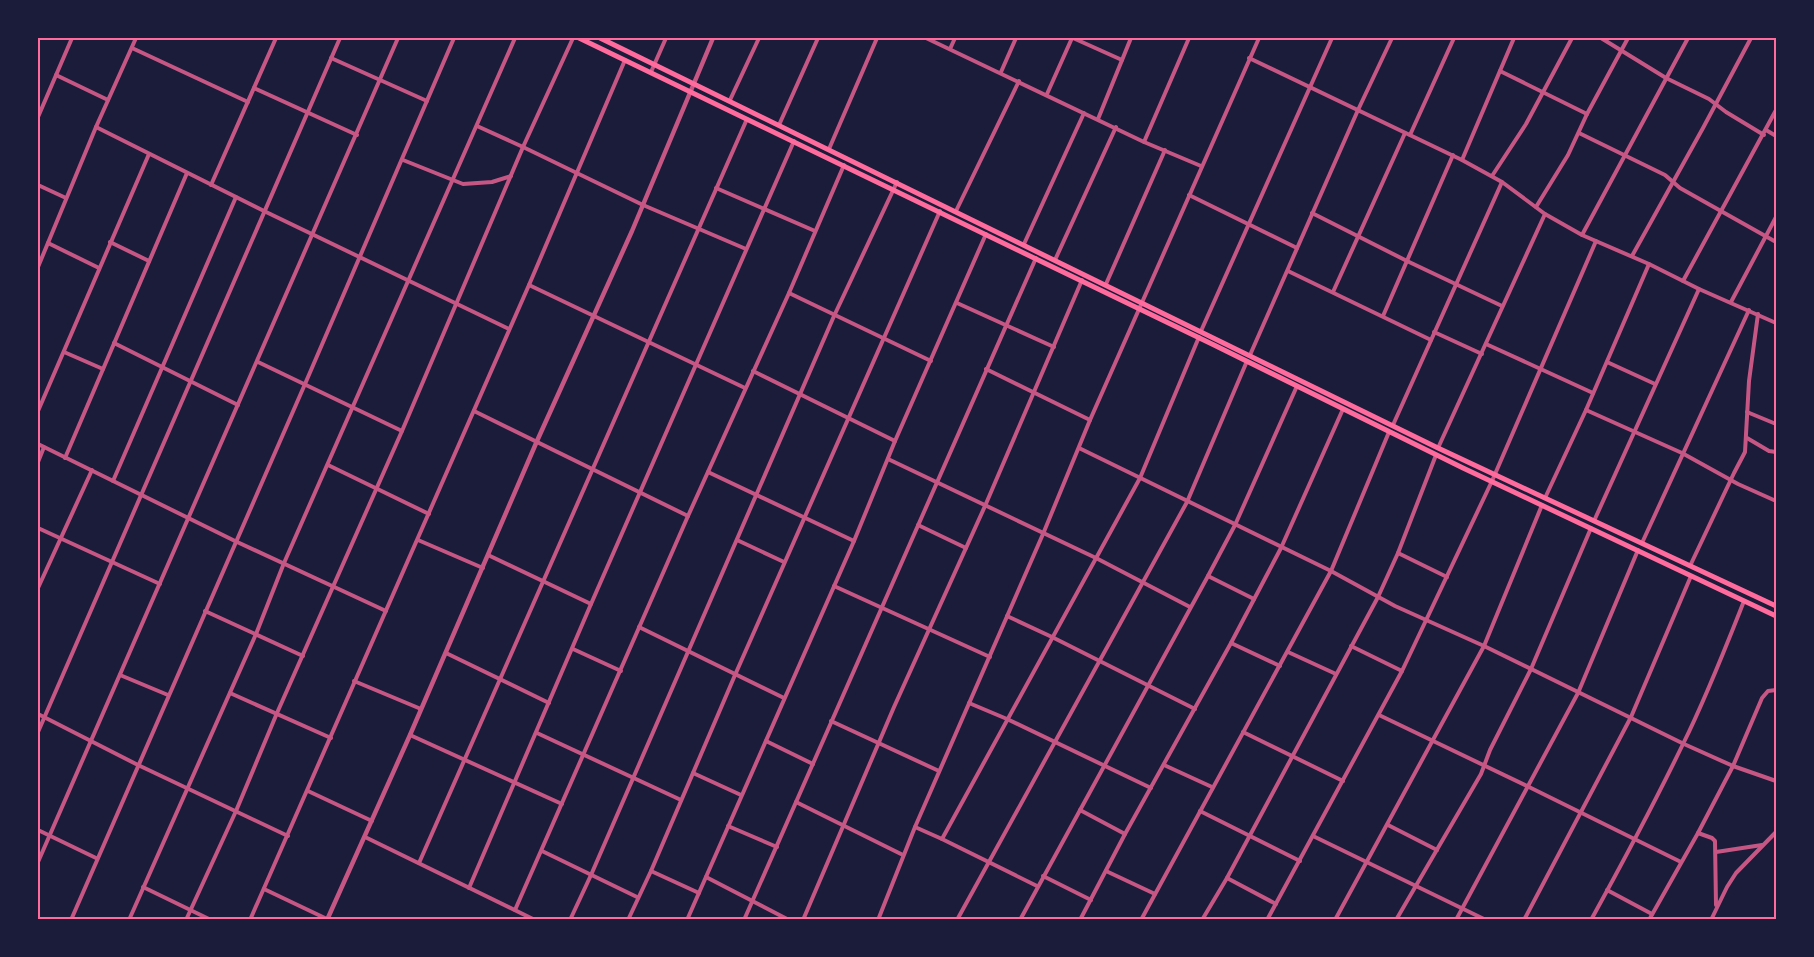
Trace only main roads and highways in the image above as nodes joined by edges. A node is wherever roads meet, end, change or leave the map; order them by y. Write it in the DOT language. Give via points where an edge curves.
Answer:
graph roads {
  1 [pos="579,38"];
  2 [pos="604,38"];
  3 [pos="862,165"];
  4 [pos="859,172"];
  5 [pos="1217,338"];
  6 [pos="1214,344"];
  7 [pos="1337,397"];
  8 [pos="1334,404"];
  9 [pos="1776,606"];
  10 [pos="1776,616"];
  1 -- 4 [label="main road"];
  2 -- 3 [label="main road"];
  3 -- 4 [label="main road"];
  3 -- 5 [label="main road"];
  4 -- 6 [label="main road"];
  5 -- 6 [label="main road"];
  5 -- 7 [label="main road"];
  6 -- 8 [label="main road"];
  7 -- 8 [label="main road"];
  7 -- 9 [label="main road" via="1438,448"];
  8 -- 10 [label="main road"];
}
